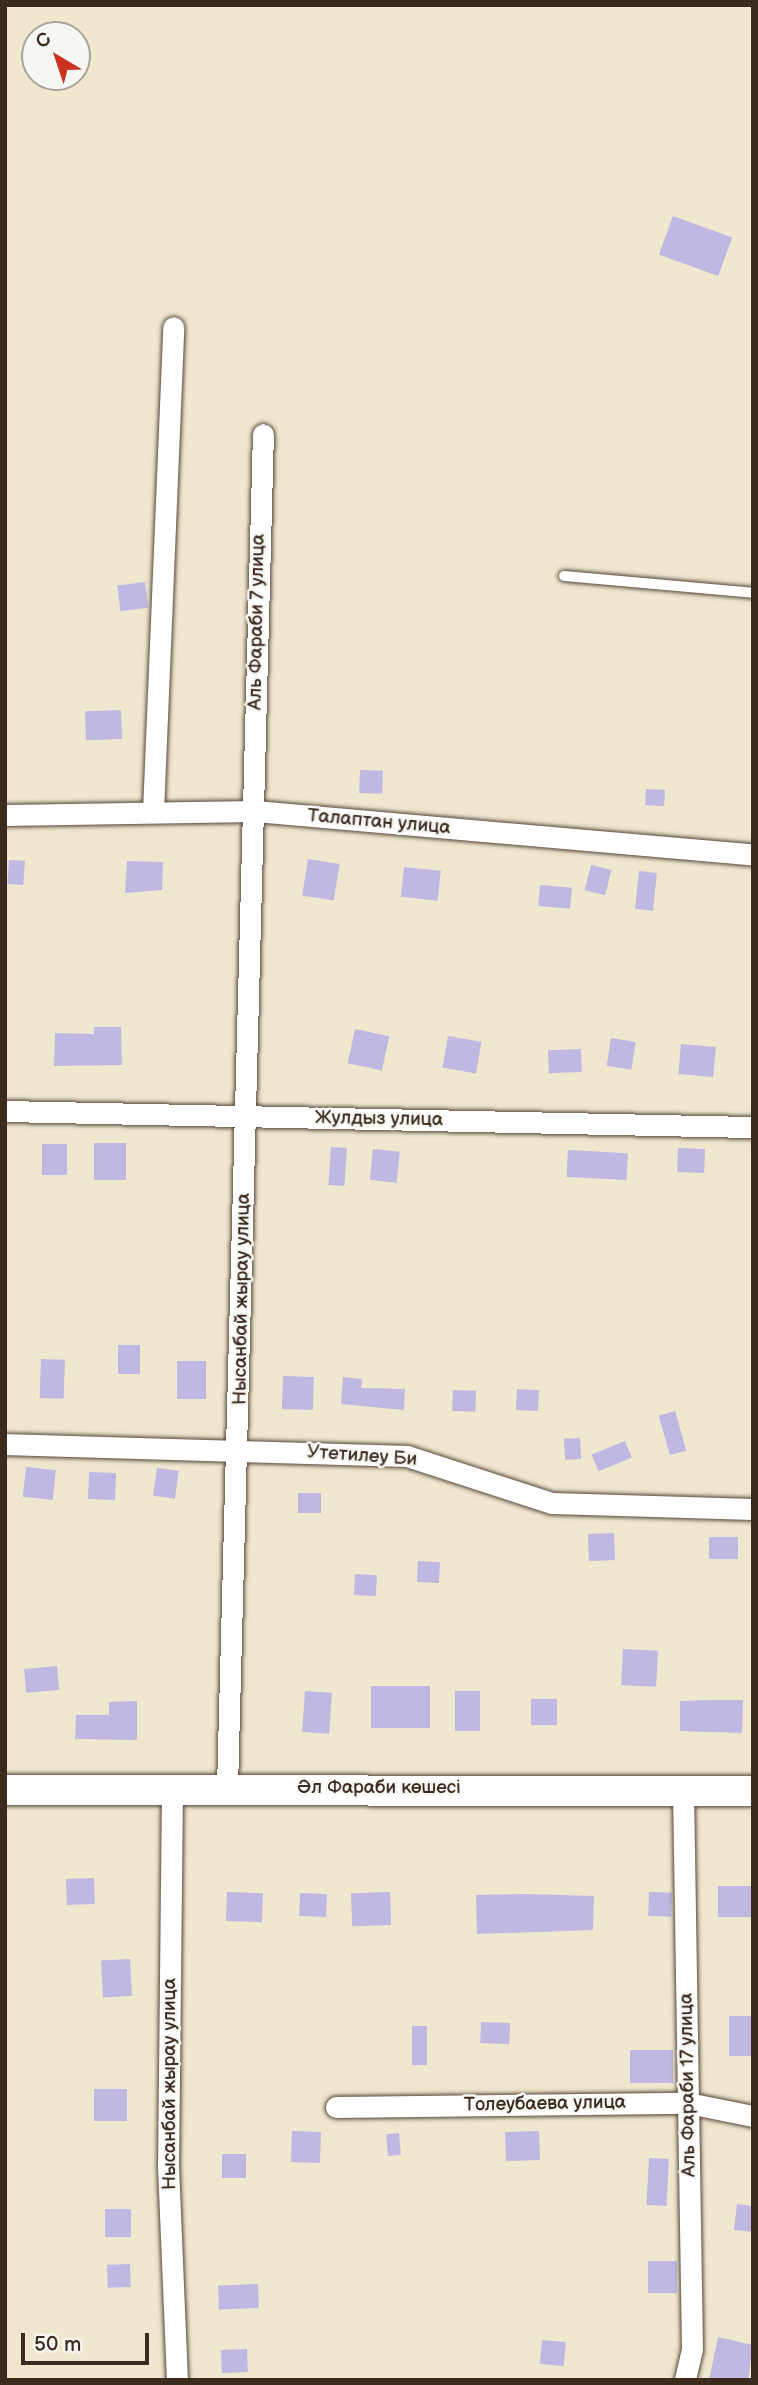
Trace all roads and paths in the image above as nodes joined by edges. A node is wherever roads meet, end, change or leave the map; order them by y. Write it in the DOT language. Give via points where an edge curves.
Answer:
graph roads {
  1 [pos="173,327"];
  2 [pos="263,434"];
  3 [pos="564,576"];
  4 [pos="753,593"];
  5 [pos="255,811"];
  6 [pos="153,812"];
  7 [pos="5,815"];
  8 [pos="753,855"];
  9 [pos="5,1111"];
  10 [pos="246,1116"];
  11 [pos="753,1126"];
  12 [pos="5,1444"];
  13 [pos="240,1449"];
  14 [pos="753,1509"];
  15 [pos="172,1788"];
  16 [pos="227,1788"];
  17 [pos="683,1788"];
  18 [pos="5,1790"];
  19 [pos="753,1791"];
  20 [pos="688,2102"];
  21 [pos="336,2107"];
  22 [pos="753,2116"];
  23 [pos="177,2380"];
  24 [pos="685,2380"];
  1 -- 6 [label="street"];
  2 -- 5 [label="street, Аль Фараби 7 улица" via="253,645"];
  3 -- 4 [label="lane"];
  5 -- 6 [label="street, Талаптан улица"];
  5 -- 8 [label="street, Талаптан улица"];
  5 -- 10 [label="street, Нысанбай жырау улица"];
  6 -- 7 [label="street, Талаптан улица"];
  9 -- 10 [label="street, Жулдыз улица"];
  10 -- 11 [label="street, Жулдыз улица"];
  10 -- 13 [label="street, Нысанбай жырау улица"];
  12 -- 13 [label="street, Утетилеу Би"];
  13 -- 14 [label="street, Утетилеу Би" via="407,1456 552,1503"];
  13 -- 16 [label="street, Нысанбай жырау улица"];
  15 -- 16 [label="street, Әл Фараби көшесі"];
  15 -- 18 [label="street, Әл Фараби көшесі"];
  15 -- 23 [label="street, Нысанбай жырау улица" via="168,2166"];
  16 -- 17 [label="street, Әл Фараби көшесі"];
  17 -- 19 [label="street, Әл Фараби көшесі"];
  17 -- 20 [label="street, Аль Фараби 17 улица"];
  20 -- 21 [label="street, Толеубаева улица"];
  20 -- 22 [label="street, Толеубаева улица"];
  20 -- 24 [label="street, Аль Фараби 17 улица" via="692,2349"];
}
